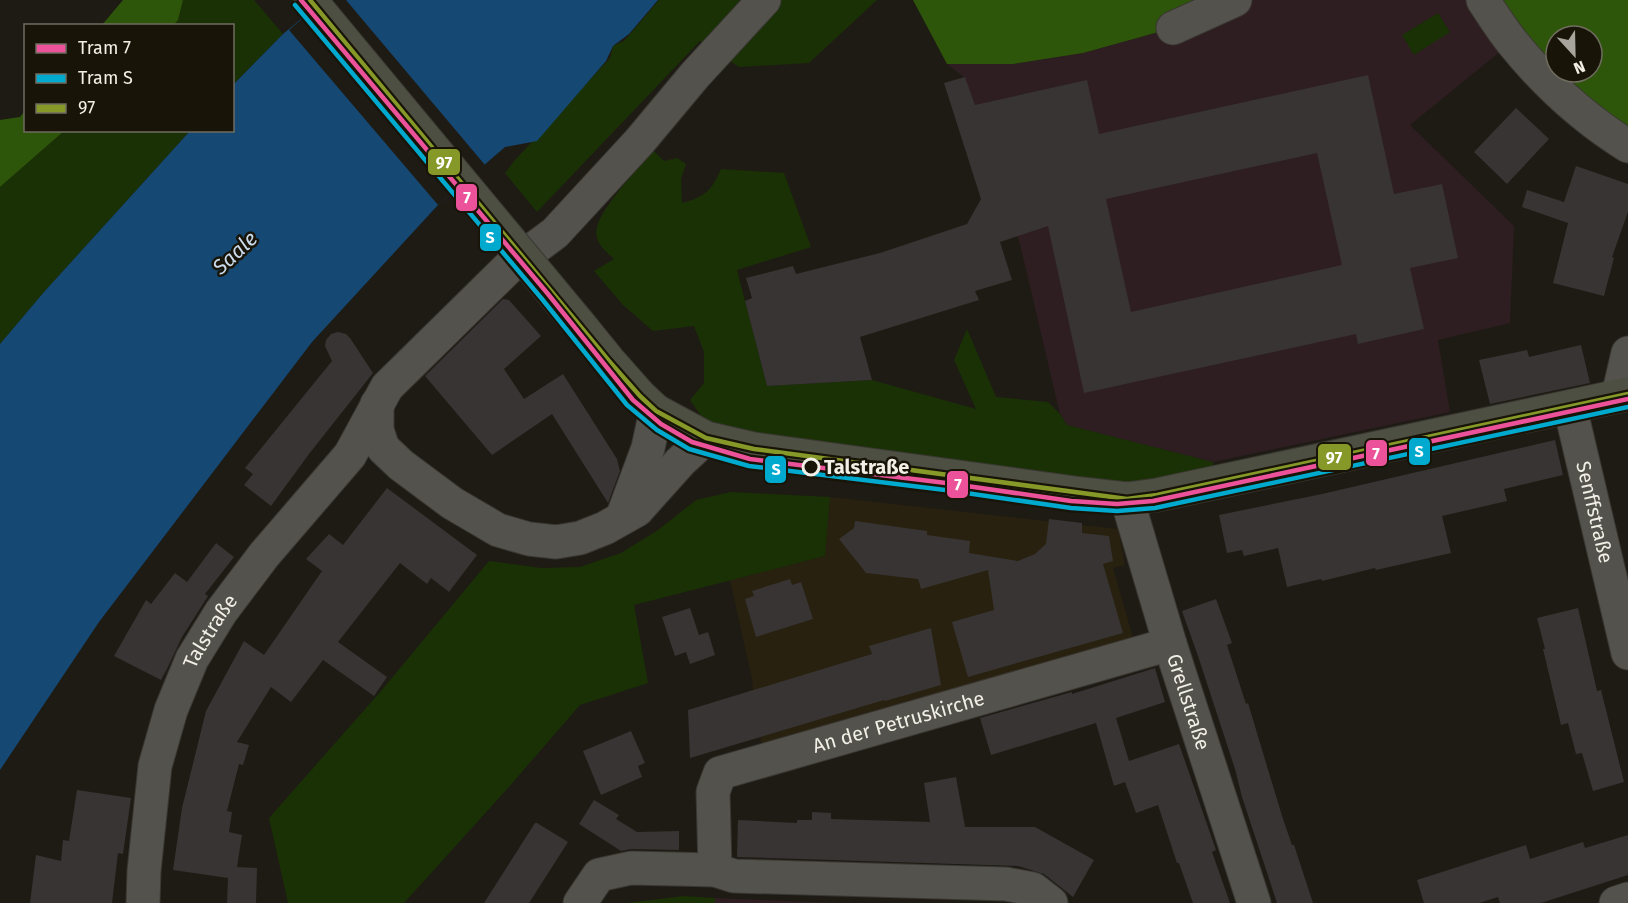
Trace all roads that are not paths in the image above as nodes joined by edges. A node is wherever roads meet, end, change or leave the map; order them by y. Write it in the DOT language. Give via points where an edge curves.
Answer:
graph roads {
  1 [pos="310,0"];
  2 [pos="764,0"];
  3 [pos="1235,0"];
  4 [pos="1483,0"];
  5 [pos="1173,28"];
  6 [pos="1628,146"];
  7 [pos="1628,352"];
  8 [pos="1623,395"];
  9 [pos="377,404"];
  10 [pos="1570,407"];
  11 [pos="656,411"];
  12 [pos="706,438"];
  13 [pos="1127,499"];
  14 [pos="621,518"];
  15 [pos="1170,644"];
  16 [pos="1628,653"];
  17 [pos="715,870"];
  18 [pos="1628,899"];
  19 [pos="143,903"];
  20 [pos="580,903"];
  21 [pos="1050,903"];
  22 [pos="1254,903"];
  23 [pos="1616,903"];
  1 -- 11 [label="main road, bridge" via="609,362"];
  2 -- 9 [label="street, Talstraße" via="555,233 508,268 387,387"];
  3 -- 5 [label="street"];
  4 -- 6 [label="street" via="1512,42 1561,96"];
  7 -- 8 [label="street"];
  8 -- 10 [label="main road"];
  9 -- 14 [label="street" via="377,430 383,448 452,503 498,530 556,542 580,538"];
  9 -- 19 [label="street, Talstraße" via="350,455 264,555 221,612 192,660 171,710 155,766"];
  10 -- 13 [label="main road"];
  10 -- 16 [label="street, Senffstraße"];
  11 -- 12 [label="main road"];
  11 -- 14 [label="street" via="648,448"];
  12 -- 13 [label="main road" via="779,453"];
  12 -- 14 [label="street" via="637,510"];
  13 -- 15 [label="street, Grellstraße"];
  15 -- 17 [label="street, An der Petruskirche" via="720,773 713,792"];
  15 -- 22 [label="street, Grellstraße"];
  17 -- 20 [label="street" via="631,868 599,875"];
  17 -- 21 [label="street" via="734,876 1006,884 1033,889"];
  18 -- 23 [label="street"];
}
